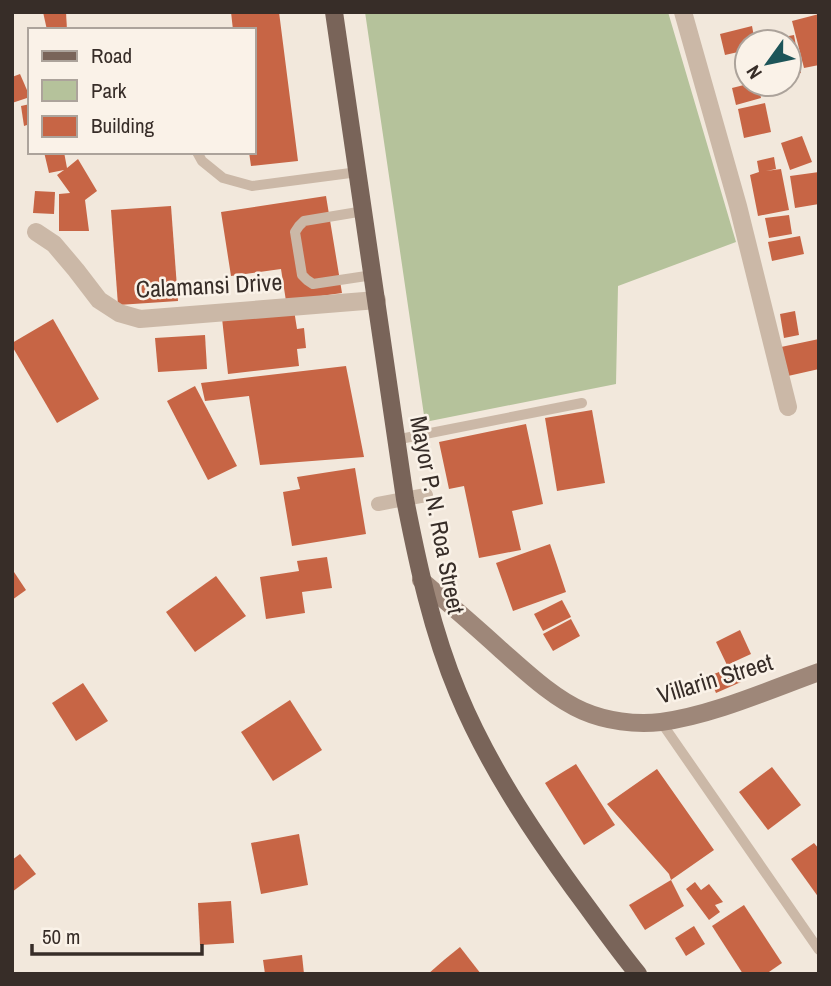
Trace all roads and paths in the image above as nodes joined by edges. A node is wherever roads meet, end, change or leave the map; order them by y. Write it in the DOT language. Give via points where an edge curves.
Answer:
graph roads {
  1 [pos="334,12"];
  2 [pos="683,12"];
  3 [pos="198,154"];
  4 [pos="358,172"];
  5 [pos="364,211"];
  6 [pos="36,232"];
  7 [pos="373,275"];
  8 [pos="377,300"];
  9 [pos="582,403"];
  10 [pos="788,407"];
  11 [pos="395,440"];
  12 [pos="426,495"];
  13 [pos="405,499"];
  14 [pos="378,504"];
  15 [pos="421,580"];
  16 [pos="819,672"];
  17 [pos="661,722"];
  18 [pos="819,950"];
  19 [pos="638,974"];
  1 -- 4 [label="main road, Mayor P. N. Roa Street"];
  2 -- 10 [label="street"];
  3 -- 4 [label="lane" via="223,178 251,186"];
  4 -- 5 [label="main road, Mayor P. N. Roa Street"];
  5 -- 7 [label="main road, Mayor P. N. Roa Street"];
  5 -- 7 [label="lane" via="304,221 295,232 307,281 313,284"];
  6 -- 8 [label="street, Calamansi Drive" via="54,244 99,300 140,319"];
  7 -- 8 [label="main road, Mayor P. N. Roa Street"];
  8 -- 11 [label="main road, Mayor P. N. Roa Street"];
  9 -- 11 [label="lane"];
  11 -- 13 [label="main road, Mayor P. N. Roa Street"];
  12 -- 13 [label="street"];
  13 -- 14 [label="street"];
  13 -- 15 [label="main road, Mayor P. N. Roa Street"];
  15 -- 17 [label="main road, Villarin Street" via="527,673 572,705 621,721"];
  15 -- 19 [label="main road, Mayor P. N. Roa Street" via="458,695 483,745 551,856"];
  16 -- 17 [label="main road, Villarin Street" via="701,714"];
  17 -- 18 [label="lane"];
}
